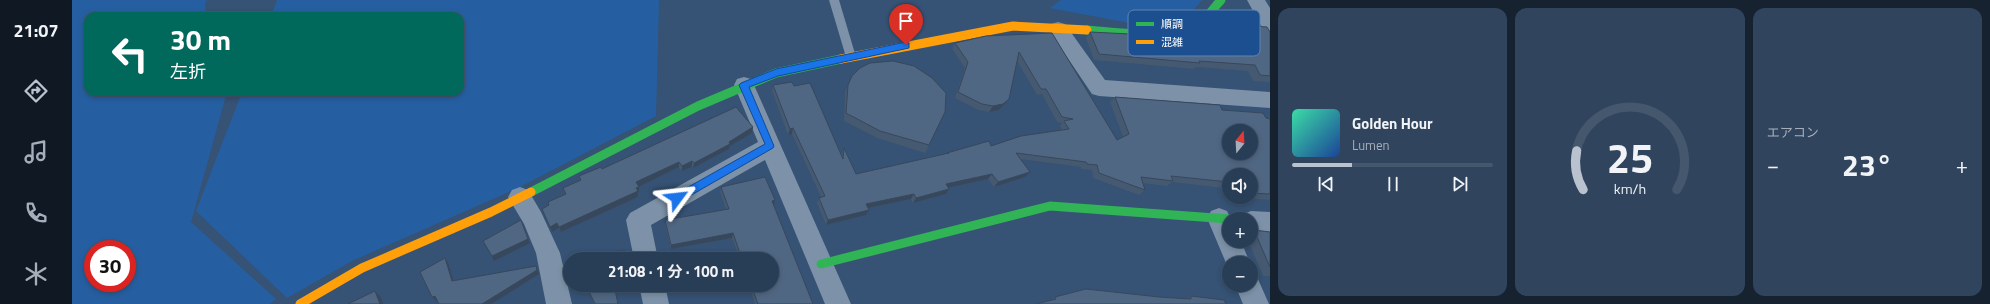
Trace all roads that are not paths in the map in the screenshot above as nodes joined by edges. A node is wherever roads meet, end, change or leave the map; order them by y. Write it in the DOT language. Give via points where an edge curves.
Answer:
graph roads {
  1 [pos="834,0"];
  2 [pos="1221,0"];
  3 [pos="1256,0"];
  4 [pos="1212,10"];
  5 [pos="1270,24"];
  6 [pos="1058,29"];
  7 [pos="1128,32"];
  8 [pos="851,57"];
  9 [pos="744,85"];
  10 [pos="1270,100"];
  11 [pos="770,146"];
  12 [pos="520,197"];
  13 [pos="1222,219"];
  14 [pos="1258,221"];
  15 [pos="1270,222"];
  16 [pos="645,252"];
  17 [pos="821,264"];
  18 [pos="653,292"];
  19 [pos="1251,292"];
  20 [pos="300,304"];
  21 [pos="559,304"];
  22 [pos="656,304"];
  23 [pos="838,304"];
  24 [pos="1256,304"];
  1 -- 8 [label="lane"];
  2 -- 4 [label="street"];
  3 -- 5 [label="street"];
  6 -- 7 [label="street"];
  6 -- 8 [label="street" via="1013,26"];
  6 -- 10 [label="street" via="1099,88"];
  8 -- 9 [label="street" via="776,73"];
  9 -- 11 [label="street"];
  9 -- 12 [label="street"];
  11 -- 16 [label="street" via="638,220"];
  11 -- 17 [label="street"];
  12 -- 20 [label="street" via="362,268"];
  12 -- 21 [label="street" via="548,253"];
  13 -- 17 [label="street" via="1050,206"];
  14 -- 15 [label="street"];
  17 -- 23 [label="street"];
  18 -- 22 [label="street"];
  19 -- 24 [label="street"];
}
